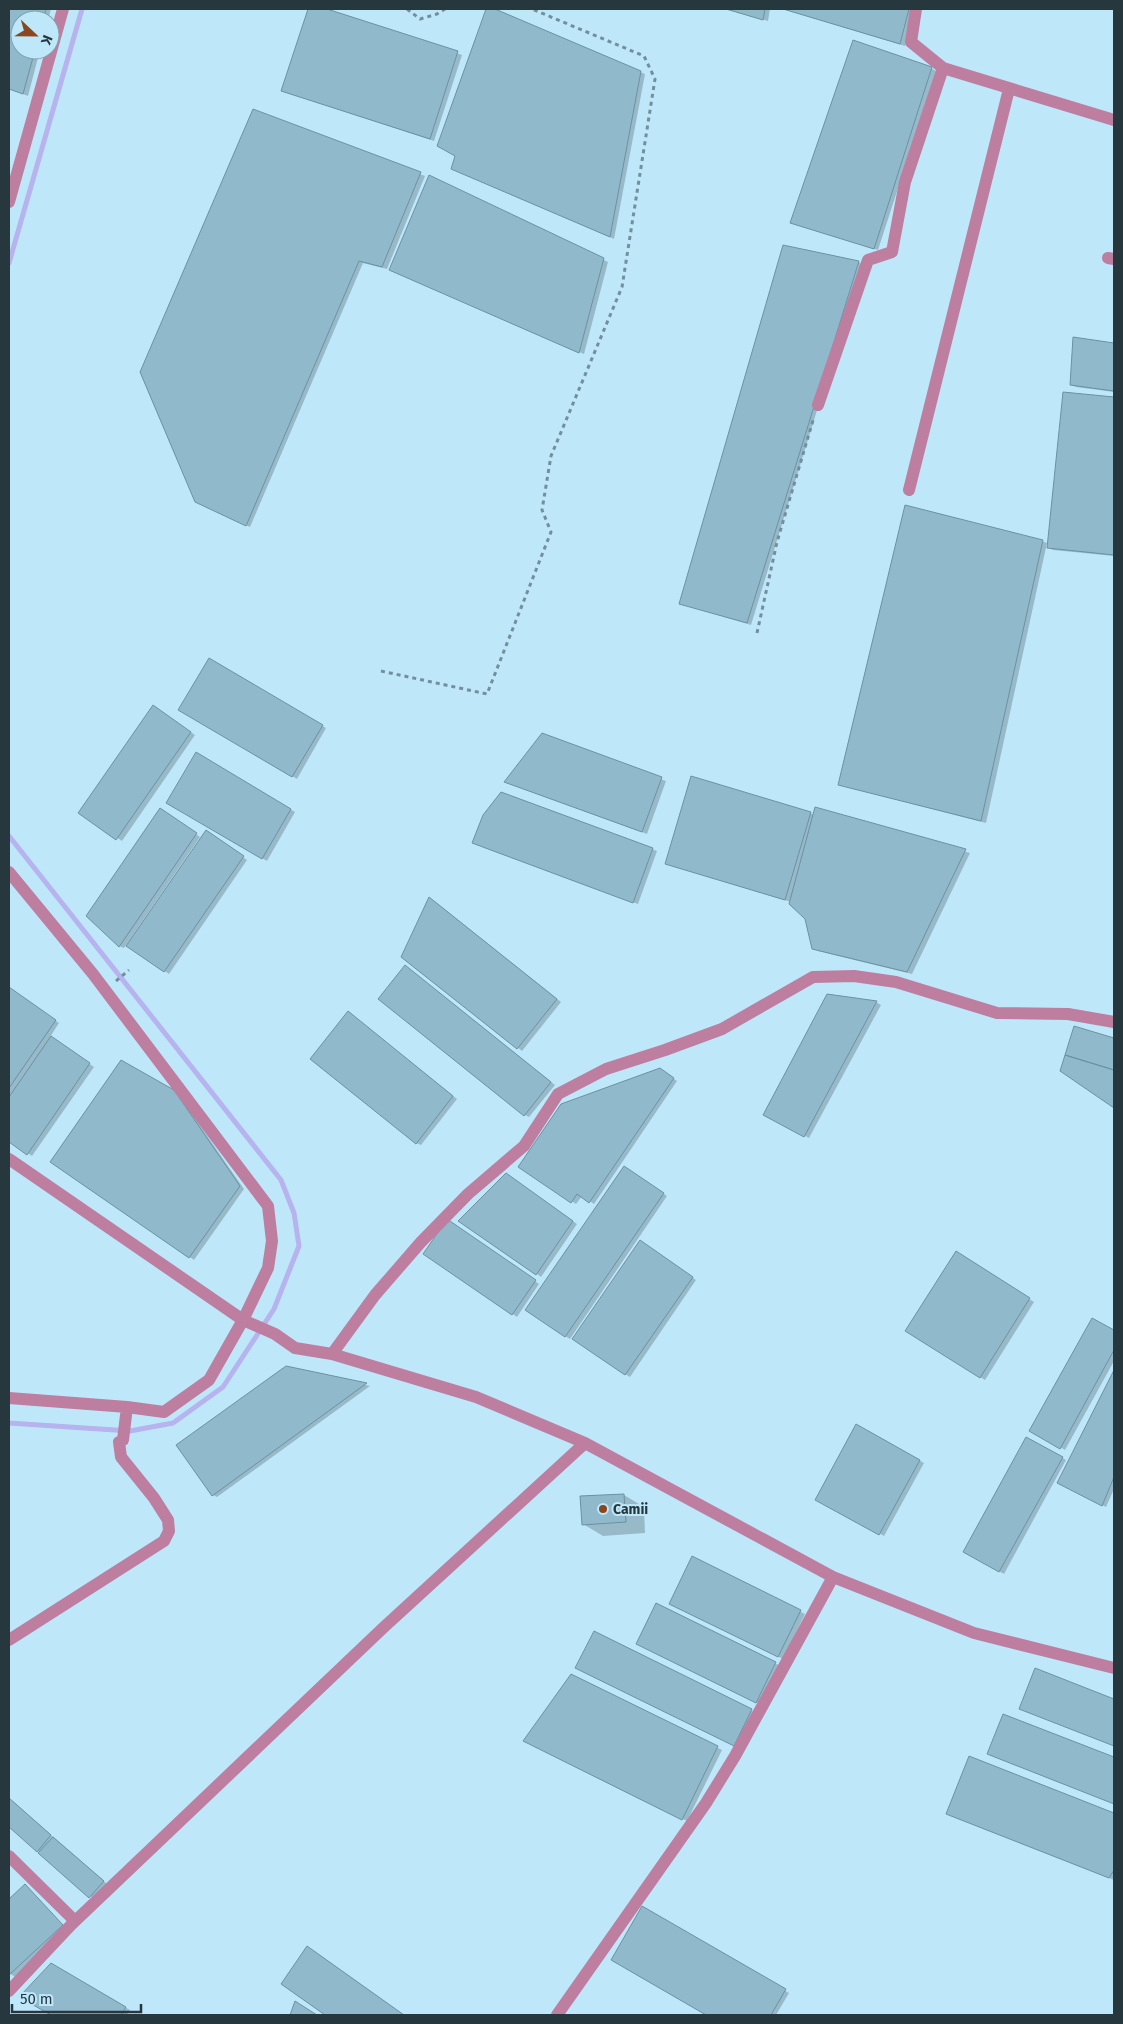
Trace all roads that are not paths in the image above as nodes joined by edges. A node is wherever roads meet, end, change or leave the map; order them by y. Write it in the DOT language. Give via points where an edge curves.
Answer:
graph roads {
  1 [pos="63,9"];
  2 [pos="916,9"];
  3 [pos="942,68"];
  4 [pos="1009,89"];
  5 [pos="1114,120"];
  6 [pos="9,202"];
  7 [pos="818,405"];
  8 [pos="909,490"];
  9 [pos="9,872"];
  10 [pos="1114,1022"];
  11 [pos="9,1159"];
  12 [pos="248,1321"];
  13 [pos="332,1354"];
  14 [pos="9,1398"];
  15 [pos="127,1407"];
  16 [pos="585,1443"];
  17 [pos="833,1577"];
  18 [pos="9,1640"];
  19 [pos="1114,1668"];
  20 [pos="9,1856"];
  21 [pos="75,1921"];
  22 [pos="9,1991"];
  23 [pos="557,2015"];
  1 -- 6 [label="street"];
  2 -- 3 [label="street" via="911,42"];
  3 -- 4 [label="street"];
  3 -- 7 [label="street" via="905,182 892,252 868,260"];
  4 -- 5 [label="street"];
  4 -- 8 [label="street"];
  9 -- 12 [label="street" via="93,974 268,1206 272,1241 268,1268"];
  10 -- 13 [label="street" via="1068,1014 996,1013 896,982 854,976 813,977 722,1029 606,1069 558,1094 524,1146 468,1194 421,1242 375,1295"];
  11 -- 12 [label="street"];
  12 -- 13 [label="street" via="295,1348"];
  12 -- 15 [label="street" via="209,1380 164,1412"];
  13 -- 16 [label="street" via="476,1397"];
  14 -- 15 [label="street"];
  15 -- 18 [label="street" via="123,1440 118,1442 121,1456 168,1520 169,1531 164,1541"];
  16 -- 17 [label="street"];
  16 -- 21 [label="street" via="383,1628"];
  17 -- 19 [label="street" via="974,1633"];
  17 -- 23 [label="street" via="706,1803"];
  20 -- 21 [label="street"];
  21 -- 22 [label="street"];
}
